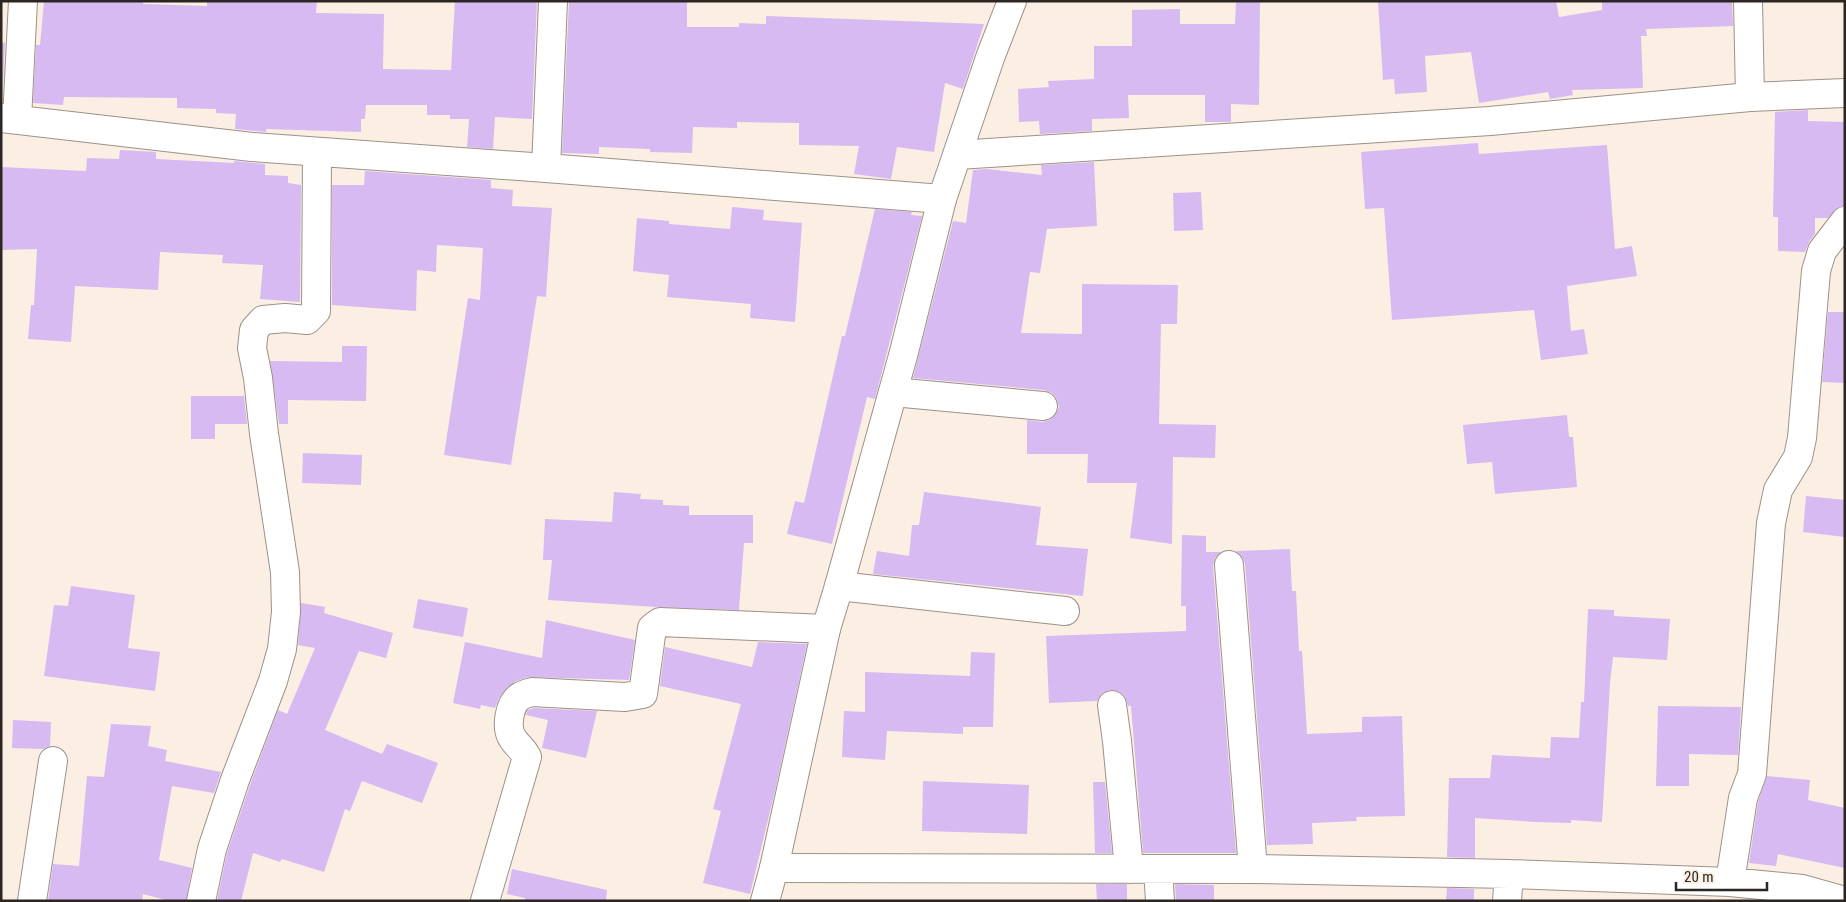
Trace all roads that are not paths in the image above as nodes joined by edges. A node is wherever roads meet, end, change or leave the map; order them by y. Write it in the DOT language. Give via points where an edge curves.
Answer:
graph roads {
  1 [pos="24,1"];
  2 [pos="553,1"];
  3 [pos="1012,1"];
  4 [pos="1748,1"];
  5 [pos="1845,93"];
  6 [pos="1750,97"];
  7 [pos="9,119"];
  8 [pos="317,152"];
  9 [pos="957,155"];
  10 [pos="546,168"];
  11 [pos="942,199"];
  12 [pos="1845,221"];
  13 [pos="893,392"];
  14 [pos="1043,406"];
  15 [pos="1229,565"];
  16 [pos="839,586"];
  17 [pos="1065,611"];
  18 [pos="826,629"];
  19 [pos="1112,705"];
  20 [pos="53,761"];
  21 [pos="774,868"];
  22 [pos="1129,869"];
  23 [pos="1158,869"];
  24 [pos="1253,869"];
  25 [pos="1730,882"];
  26 [pos="1508,888"];
  27 [pos="32,901"];
  28 [pos="201,901"];
  29 [pos="485,901"];
  30 [pos="765,901"];
  31 [pos="1160,901"];
  32 [pos="1845,901"];
  1 -- 7 [label="street"];
  2 -- 10 [label="street"];
  3 -- 9 [label="street"];
  4 -- 6 [label="street"];
  5 -- 6 [label="street"];
  6 -- 9 [label="street" via="1490,120"];
  7 -- 8 [label="street"];
  8 -- 10 [label="street"];
  8 -- 28 [label="street" via="316,311 307,320 263,320 254,330 252,348 286,572 282,649 215,840"];
  9 -- 11 [label="street"];
  10 -- 11 [label="street"];
  11 -- 13 [label="street"];
  12 -- 25 [label="street" via="1822,251 1816,271 1802,438 1798,457 1778,490 1771,523 1752,774 1743,798"];
  13 -- 14 [label="street"];
  13 -- 16 [label="street"];
  15 -- 24 [label="street"];
  16 -- 17 [label="street"];
  16 -- 18 [label="street"];
  18 -- 21 [label="street"];
  18 -- 29 [label="street" via="660,622 652,628 643,694 625,698 532,692 520,696 508,720 509,732 527,757"];
  19 -- 22 [label="street"];
  20 -- 27 [label="street"];
  21 -- 22 [label="street"];
  21 -- 30 [label="street"];
  22 -- 23 [label="street"];
  23 -- 24 [label="street"];
  23 -- 31 [label="street"];
  24 -- 26 [label="street"];
  25 -- 26 [label="street"];
  25 -- 32 [label="street" via="1802,889"];
}
